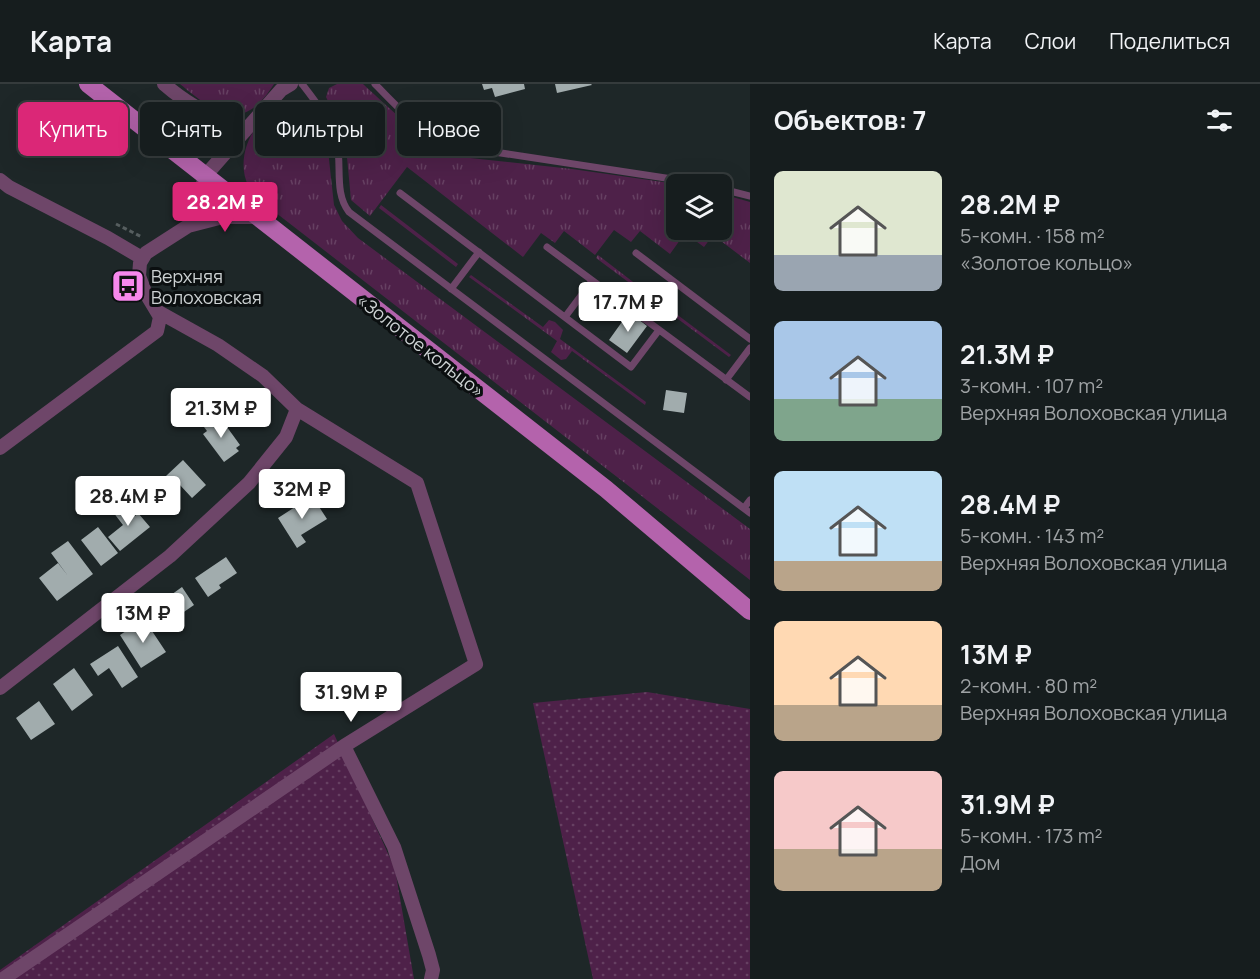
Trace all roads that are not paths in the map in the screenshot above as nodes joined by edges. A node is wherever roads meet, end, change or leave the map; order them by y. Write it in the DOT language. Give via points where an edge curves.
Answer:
graph roads {
  1 [pos="87,84"];
  2 [pos="164,84"];
  3 [pos="291,84"];
  4 [pos="302,84"];
  5 [pos="375,84"];
  6 [pos="245,131"];
  7 [pos="205,176"];
  8 [pos="666,178"];
  9 [pos="0,180"];
  10 [pos="732,192"];
  11 [pos="400,193"];
  12 [pos="750,196"];
  13 [pos="258,218"];
  14 [pos="188,226"];
  15 [pos="547,247"];
  16 [pos="479,252"];
  17 [pos="636,253"];
  18 [pos="142,258"];
  19 [pos="592,281"];
  20 [pos="451,289"];
  21 [pos="157,311"];
  22 [pos="565,317"];
  23 [pos="659,330"];
  24 [pos="750,339"];
  25 [pos="750,348"];
  26 [pos="726,380"];
  27 [pos="750,397"];
  28 [pos="297,409"];
  29 [pos="0,448"];
  30 [pos="750,500"];
  31 [pos="747,511"];
  32 [pos="750,611"];
  33 [pos="0,688"];
  34 [pos="344,746"];
  35 [pos="3,979"];
  36 [pos="431,979"];
  1 -- 7 [label="main road, «Золотое кольцо»"];
  2 -- 6 [label="street" via="191,106"];
  3 -- 6 [label="street"];
  4 -- 20 [label="lane" via="335,139 346,209"];
  5 -- 8 [label="lane" via="415,123 455,146"];
  6 -- 7 [label="street"];
  7 -- 13 [label="main road, «Золотое кольцо»"];
  7 -- 14 [label="street"];
  9 -- 18 [label="street"];
  10 -- 12 [label="lane"];
  11 -- 16 [label="lane"];
  13 -- 14 [label="street" via="223,217"];
  13 -- 32 [label="main road, «Золотое кольцо»" via="606,489"];
  14 -- 18 [label="street" via="151,248"];
  15 -- 19 [label="lane"];
  16 -- 20 [label="lane"];
  16 -- 22 [label="lane"];
  17 -- 24 [label="lane"];
  18 -- 21 [label="street" via="140,282"];
  19 -- 22 [label="lane"];
  19 -- 23 [label="lane"];
  20 -- 31 [label="lane"];
  21 -- 28 [label="street" via="236,357 263,376"];
  21 -- 29 [label="street" via="159,327 151,337"];
  22 -- 23 [label="lane" via="631,367"];
  23 -- 26 [label="lane"];
  25 -- 26 [label="lane"];
  26 -- 27 [label="lane"];
  28 -- 33 [label="street" via="286,437 249,483 170,556"];
  28 -- 34 [label="street" via="417,483 476,664"];
  30 -- 31 [label="lane"];
  34 -- 35 [label="street"];
  34 -- 36 [label="street" via="394,847 429,955"];
}
